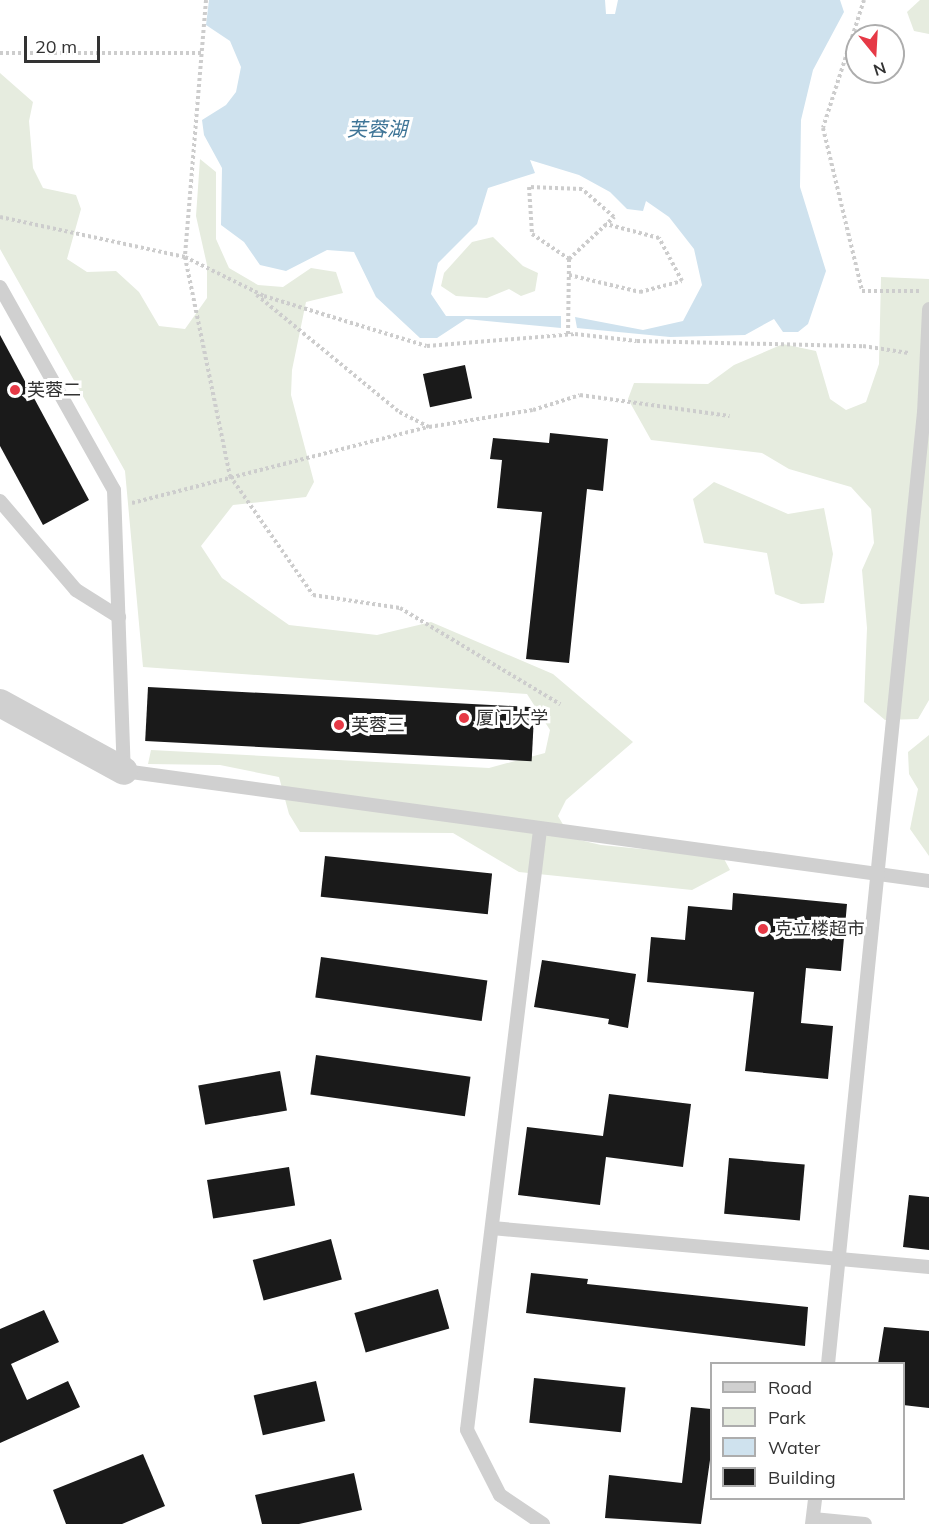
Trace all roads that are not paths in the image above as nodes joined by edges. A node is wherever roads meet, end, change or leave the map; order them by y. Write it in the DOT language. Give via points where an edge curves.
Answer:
graph roads {
  1 [pos="0,287"];
  2 [pos="929,309"];
  3 [pos="0,501"];
  4 [pos="119,617"];
  5 [pos="0,703"];
  6 [pos="124,771"];
  7 [pos="540,830"];
  8 [pos="878,877"];
  9 [pos="929,881"];
  10 [pos="492,1228"];
  11 [pos="838,1259"];
  12 [pos="929,1267"];
  13 [pos="828,1362"];
  14 [pos="815,1500"];
  15 [pos="813,1521"];
  16 [pos="543,1524"];
  17 [pos="865,1524"];
  1 -- 4 [label="lane" via="114,490"];
  2 -- 8 [label="lane" via="922,425"];
  3 -- 4 [label="lane" via="76,590"];
  4 -- 6 [label="lane"];
  5 -- 6 [label="street"];
  6 -- 7 [label="lane"];
  7 -- 8 [label="lane"];
  7 -- 10 [label="lane"];
  8 -- 9 [label="lane"];
  8 -- 11 [label="lane"];
  10 -- 11 [label="lane"];
  10 -- 16 [label="lane" via="467,1431 500,1495"];
  11 -- 12 [label="lane"];
  11 -- 13 [label="lane"];
  14 -- 15 [label="lane"];
  15 -- 17 [label="lane"];
}
